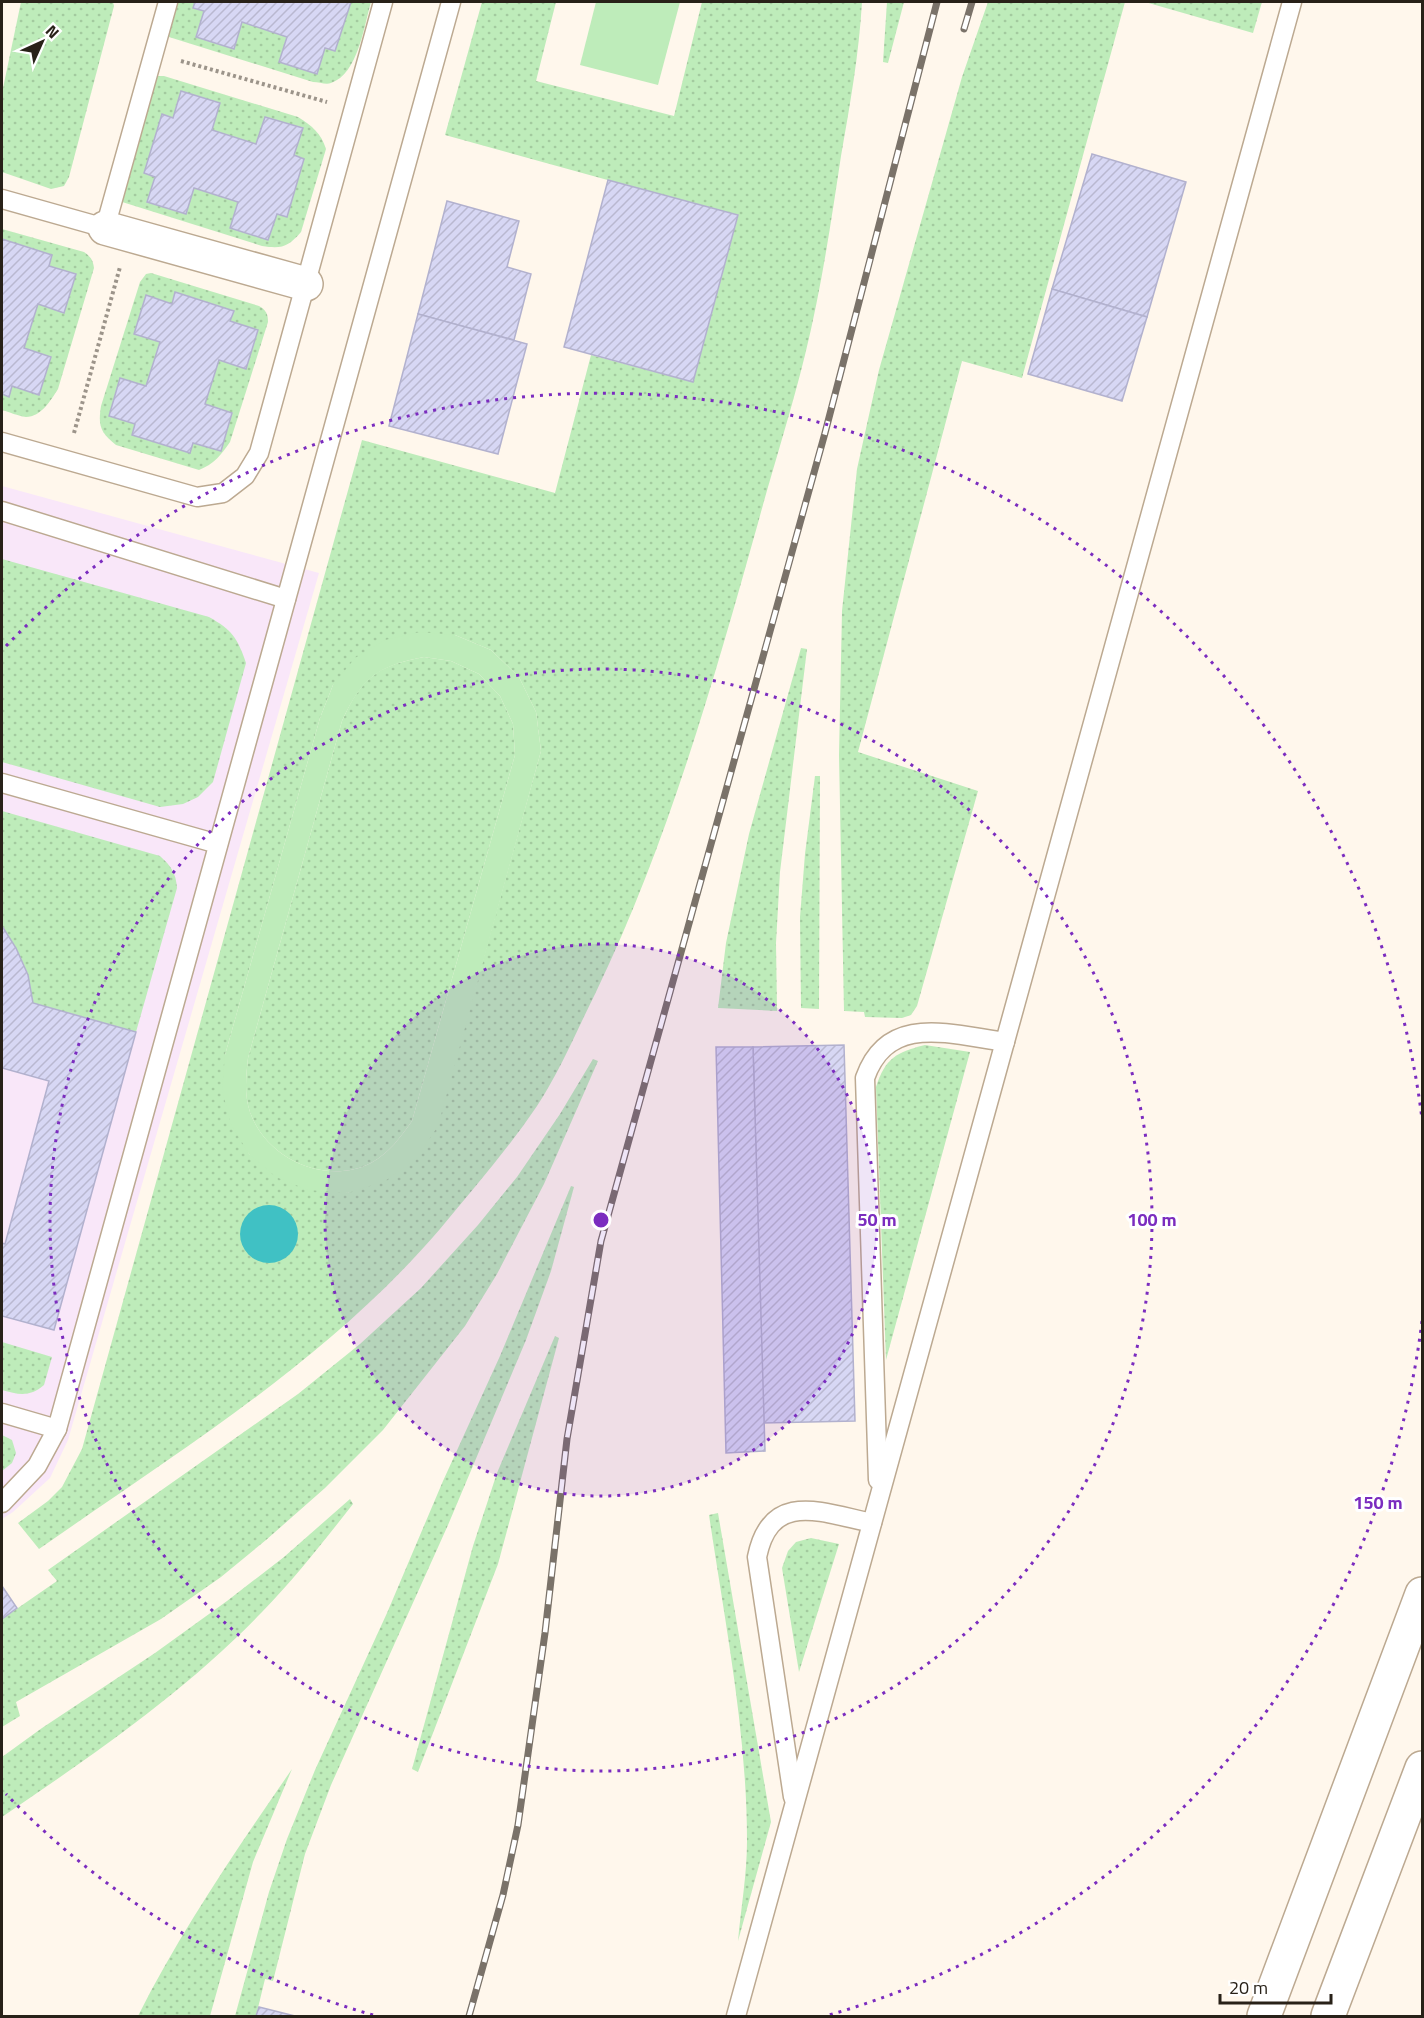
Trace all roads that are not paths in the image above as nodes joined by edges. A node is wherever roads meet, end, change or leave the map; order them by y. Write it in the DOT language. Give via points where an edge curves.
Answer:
graph roads {
  1 [pos="168,2"];
  2 [pos="383,2"];
  3 [pos="451,2"];
  4 [pos="1292,2"];
  5 [pos="2,199"];
  6 [pos="117,231"];
  7 [pos="306,284"];
  8 [pos="2,442"];
  9 [pos="2,511"];
  10 [pos="286,599"];
  11 [pos="2,783"];
  12 [pos="218,844"];
  13 [pos="1005,1042"];
  14 [pos="2,1413"];
  15 [pos="57,1429"];
  16 [pos="878,1498"];
  17 [pos="2,1503"];
  18 [pos="872,1523"];
  19 [pos="1422,1594"];
  20 [pos="1422,1768"];
  21 [pos="794,1804"];
  22 [pos="736,2016"];
  23 [pos="1264,2016"];
  24 [pos="1328,2016"];
  1 -- 6 [label="lane"];
  2 -- 7 [label="lane"];
  3 -- 10 [label="lane"];
  4 -- 13 [label="lane"];
  5 -- 6 [label="lane"];
  6 -- 7 [label="street"];
  7 -- 8 [label="lane" via="259,453 245,476 223,493 197,497"];
  9 -- 10 [label="lane"];
  10 -- 12 [label="lane"];
  11 -- 12 [label="lane"];
  12 -- 15 [label="lane"];
  13 -- 16 [label="lane"];
  13 -- 16 [label="lane" via="924,1032 910,1034 884,1047 871,1061 865,1078"];
  14 -- 15 [label="lane"];
  15 -- 17 [label="lane" via="37,1466"];
  16 -- 18 [label="lane"];
  18 -- 21 [label="lane"];
  18 -- 21 [label="lane" via="795,1510 780,1517 760,1541 757,1557"];
  19 -- 23 [label="street"];
  20 -- 24 [label="street"];
  21 -- 22 [label="lane"];
}
